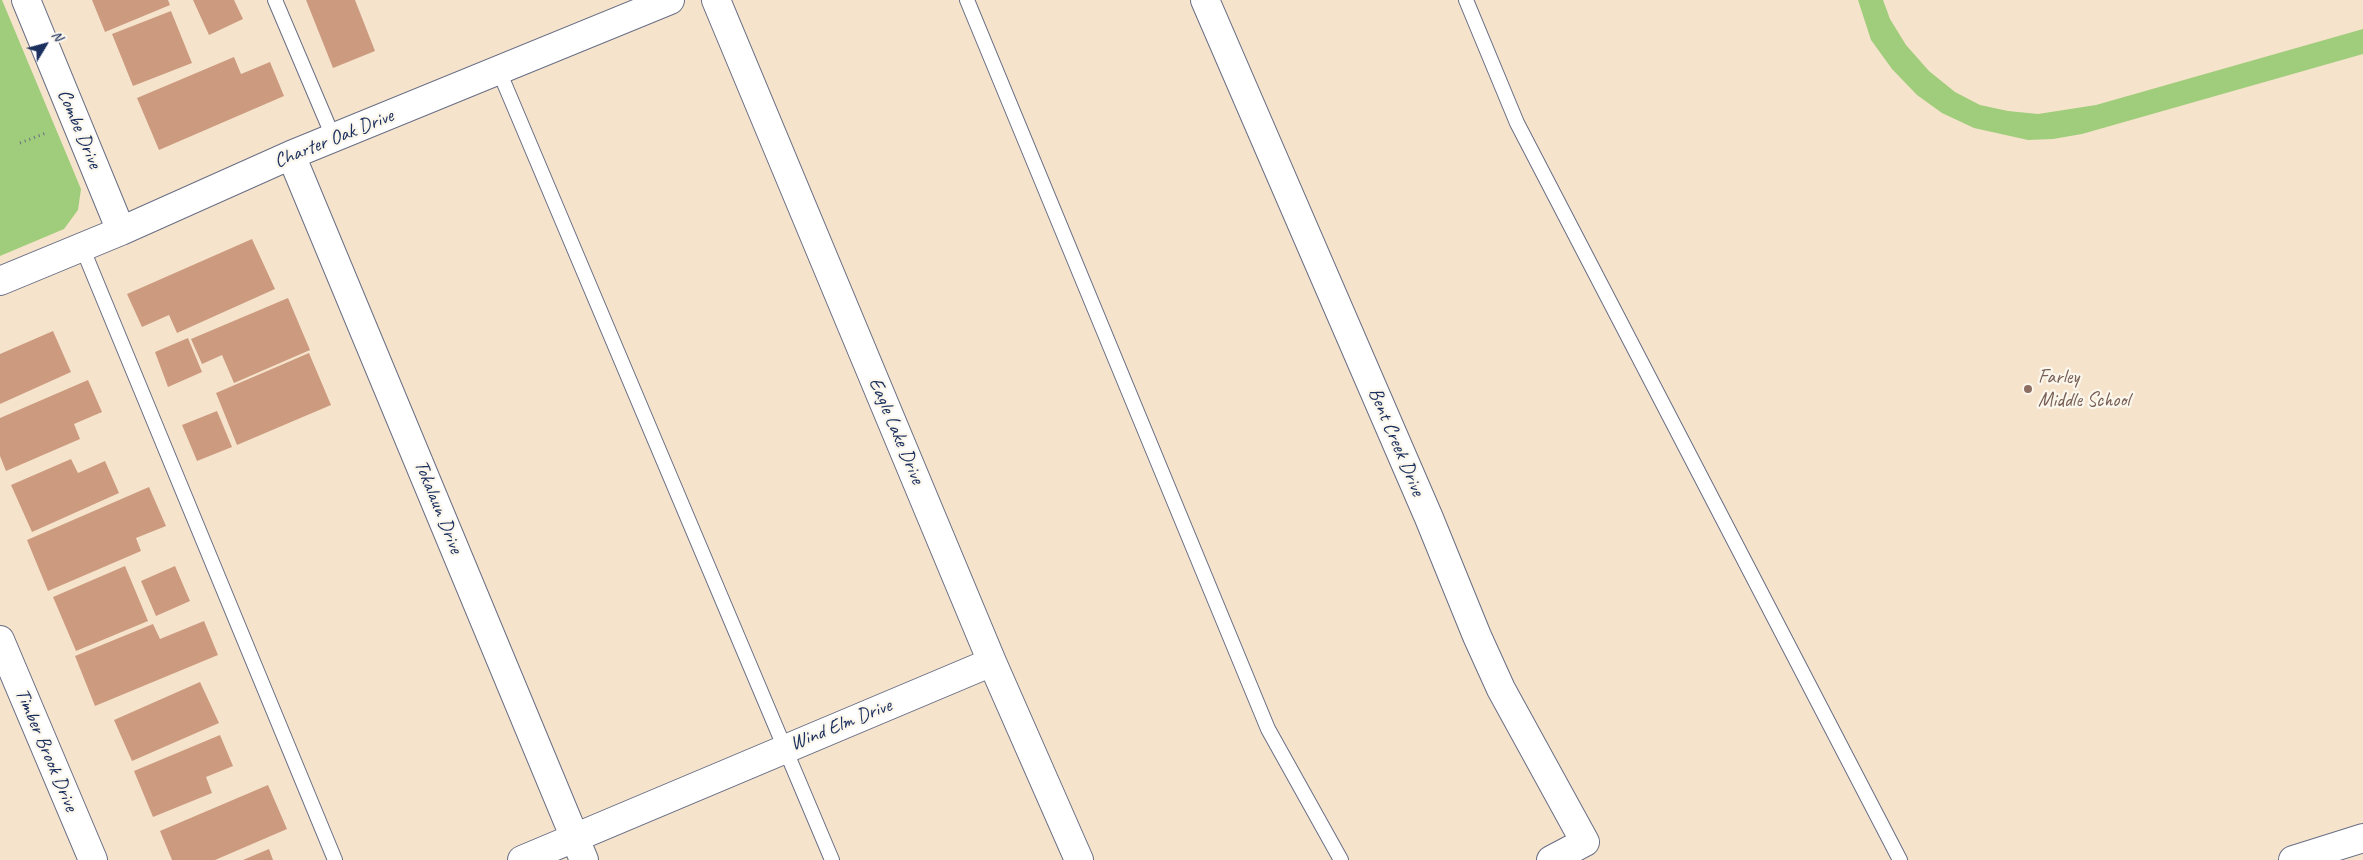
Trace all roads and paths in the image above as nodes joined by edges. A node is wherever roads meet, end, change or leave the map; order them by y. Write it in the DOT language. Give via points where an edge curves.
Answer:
graph roads {
  1 [pos="26,0"];
  2 [pos="275,0"];
  3 [pos="670,0"];
  4 [pos="716,0"];
  5 [pos="967,0"];
  6 [pos="1204,0"];
  7 [pos="1466,0"];
  8 [pos="499,71"];
  9 [pos="46,133"];
  10 [pos="334,139"];
  11 [pos="20,144"];
  12 [pos="291,155"];
  13 [pos="121,231"];
  14 [pos="82,247"];
  15 [pos="0,281"];
  16 [pos="0,640"];
  17 [pos="992,662"];
  18 [pos="786,747"];
  19 [pos="2363,838"];
  20 [pos="579,849"];
  21 [pos="93,860"];
  22 [pos="335,860"];
  23 [pos="522,860"];
  24 [pos="832,860"];
  25 [pos="1079,860"];
  26 [pos="1340,860"];
  27 [pos="1551,860"];
  28 [pos="1900,860"];
  29 [pos="2293,860"];
  1 -- 13 [label="street, Combe Drive"];
  2 -- 10 [label="lane"];
  3 -- 8 [label="street, Charter Oak Drive"];
  4 -- 17 [label="street, Eagle Lake Drive"];
  5 -- 26 [label="lane" via="1268,729"];
  6 -- 27 [label="street, Bent Creek Drive" via="1477,636 1501,689 1585,842"];
  7 -- 28 [label="lane" via="1518,123"];
  8 -- 10 [label="street, Charter Oak Drive"];
  8 -- 18 [label="lane"];
  9 -- 11 [label="path"];
  10 -- 12 [label="street, Charter Oak Drive"];
  12 -- 13 [label="street, Charter Oak Drive"];
  12 -- 20 [label="street, Tokalaun Drive"];
  13 -- 14 [label="street, Charter Oak Drive"];
  14 -- 15 [label="street, Charter Oak Drive"];
  14 -- 22 [label="lane"];
  16 -- 21 [label="street, Timber Brook Drive"];
  17 -- 18 [label="street, Wind Elm Drive"];
  17 -- 25 [label="street, Eagle Lake Drive"];
  18 -- 20 [label="street, Wind Elm Drive" via="690,787"];
  18 -- 24 [label="lane"];
  19 -- 29 [label="street"];
  20 -- 23 [label="street, Wind Elm Drive"];
}
